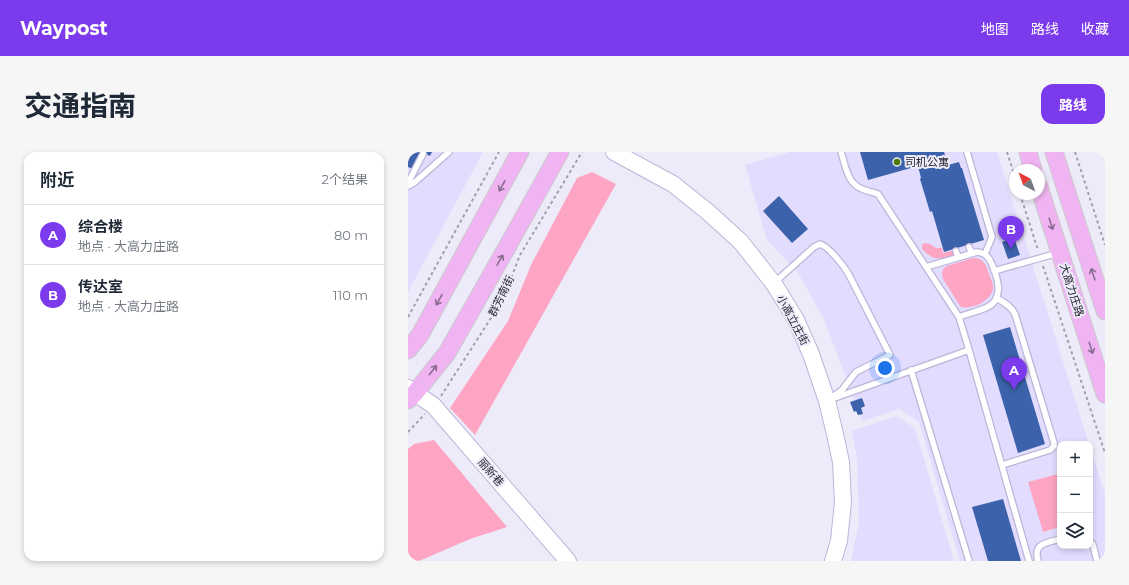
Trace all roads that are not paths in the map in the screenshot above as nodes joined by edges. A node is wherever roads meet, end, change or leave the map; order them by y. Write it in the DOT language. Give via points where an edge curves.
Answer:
graph roads {
  1 [pos="449,152"];
  2 [pos="520,152"];
  3 [pos="560,152"];
  4 [pos="614,152"];
  5 [pos="841,152"];
  6 [pos="967,152"];
  7 [pos="1028,152"];
  8 [pos="1054,152"];
  9 [pos="423,154"];
  10 [pos="1031,164"];
  11 [pos="408,182"];
  12 [pos="408,186"];
  13 [pos="1043,200"];
  14 [pos="969,247"];
  15 [pos="956,251"];
  16 [pos="1060,252"];
  17 [pos="972,253"];
  18 [pos="985,254"];
  19 [pos="958,257"];
  20 [pos="926,267"];
  21 [pos="994,271"];
  22 [pos="774,284"];
  23 [pos="996,298"];
  24 [pos="1105,311"];
  25 [pos="959,316"];
  26 [pos="408,350"];
  27 [pos="969,350"];
  28 [pos="911,370"];
  29 [pos="410,394"];
  30 [pos="1105,394"];
  31 [pos="827,401"];
  32 [pos="1002,465"];
  33 [pos="1057,540"];
  34 [pos="1093,545"];
  35 [pos="568,561"];
  36 [pos="833,561"];
  37 [pos="969,561"];
  38 [pos="1030,561"];
  39 [pos="1038,561"];
  40 [pos="1097,561"];
  1 -- 12 [label="lane"];
  2 -- 26 [label="main road, one-way" via="420,335"];
  29 -- 3 [label="main road, 群芳南街, one-way" via="446,353"];
  4 -- 22 [label="street, 小高立庄街" via="673,184 708,212 741,242"];
  5 -- 20 [label="lane" via="851,181 860,188 878,194"];
  6 -- 18 [label="lane" via="992,237"];
  7 -- 10 [label="main road"];
  24 -- 8 [label="main road, one-way"];
  9 -- 11 [label="lane"];
  13 -- 16 [label="main road, 大高力庄路, one-way"];
  14 -- 17 [label="lane"];
  15 -- 19 [label="lane"];
  16 -- 21 [label="lane"];
  16 -- 30 [label="main road, 大高力庄路, one-way"];
  17 -- 18 [label="lane"];
  17 -- 19 [label="lane"];
  18 -- 21 [label="lane"];
  19 -- 20 [label="lane"];
  20 -- 25 [label="lane"];
  21 -- 23 [label="lane" via="999,284"];
  22 -- 31 [label="street, 小高立庄街" via="796,320"];
  22 -- 31 [label="lane" via="814,247 823,244 846,270 890,355 856,372 842,390"];
  23 -- 25 [label="lane" via="988,306"];
  23 -- 32 [label="lane" via="1013,309 1015,314 1054,443 1050,450"];
  25 -- 27 [label="lane"];
  27 -- 28 [label="lane"];
  27 -- 32 [label="lane"];
  28 -- 31 [label="lane"];
  28 -- 37 [label="lane"];
  29 -- 35 [label="street, 丽新巷" via="434,406"];
  31 -- 36 [label="street, 小高立庄街" via="841,462 843,502 839,541"];
  32 -- 38 [label="lane"];
  33 -- 39 [label="lane" via="1039,546 1036,551"];
  34 -- 40 [label="lane"];
}
